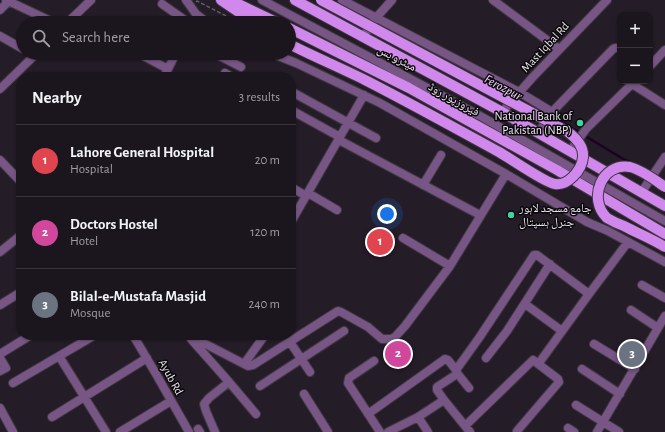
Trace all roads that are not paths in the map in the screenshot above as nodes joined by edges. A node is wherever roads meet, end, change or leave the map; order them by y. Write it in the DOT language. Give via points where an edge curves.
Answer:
graph roads {
  1 [pos="91,0"];
  2 [pos="185,0"];
  3 [pos="222,0"];
  4 [pos="230,0"];
  5 [pos="262,0"];
  6 [pos="295,0"];
  7 [pos="321,0"];
  8 [pos="342,0"];
  9 [pos="392,0"];
  10 [pos="493,0"];
  11 [pos="607,0"];
  12 [pos="8,1"];
  13 [pos="162,4"];
  14 [pos="0,10"];
  15 [pos="196,14"];
  16 [pos="40,16"];
  17 [pos="74,16"];
  18 [pos="180,16"];
  19 [pos="199,16"];
  20 [pos="245,16"];
  21 [pos="263,16"];
  22 [pos="292,16"];
  23 [pos="296,18"];
  24 [pos="376,18"];
  25 [pos="296,32"];
  26 [pos="0,36"];
  27 [pos="363,37"];
  28 [pos="16,45"];
  29 [pos="296,48"];
  30 [pos="617,48"];
  31 [pos="559,49"];
  32 [pos="665,50"];
  33 [pos="28,60"];
  34 [pos="151,60"];
  35 [pos="172,60"];
  36 [pos="228,60"];
  37 [pos="288,60"];
  38 [pos="653,63"];
  39 [pos="241,67"];
  40 [pos="168,69"];
  41 [pos="17,72"];
  42 [pos="166,72"];
  43 [pos="16,73"];
  44 [pos="632,84"];
  45 [pos="637,84"];
  46 [pos="0,89"];
  47 [pos="520,92"];
  48 [pos="296,94"];
  49 [pos="364,95"];
  50 [pos="665,105"];
  51 [pos="502,112"];
  52 [pos="552,112"];
  53 [pos="296,113"];
  54 [pos="349,123"];
  55 [pos="539,132"];
  56 [pos="376,138"];
  57 [pos="339,139"];
  58 [pos="570,151"];
  59 [pos="441,155"];
  60 [pos="665,157"];
  61 [pos="0,160"];
  62 [pos="506,174"];
  63 [pos="16,177"];
  64 [pos="423,185"];
  65 [pos="665,187"];
  66 [pos="296,189"];
  67 [pos="641,193"];
  68 [pos="307,194"];
  69 [pos="665,206"];
  70 [pos="337,210"];
  71 [pos="296,213"];
  72 [pos="480,215"];
  73 [pos="665,221"];
  74 [pos="665,234"];
  75 [pos="403,238"];
  76 [pos="16,239"];
  77 [pos="628,242"];
  78 [pos="665,247"];
  79 [pos="0,252"];
  80 [pos="665,262"];
  81 [pos="550,264"];
  82 [pos="450,266"];
  83 [pos="642,285"];
  84 [pos="589,294"];
  85 [pos="16,295"];
  86 [pos="665,298"];
  87 [pos="525,304"];
  88 [pos="0,305"];
  89 [pos="631,310"];
  90 [pos="665,316"];
  91 [pos="658,328"];
  92 [pos="344,331"];
  93 [pos="562,331"];
  94 [pos="296,338"];
  95 [pos="23,340"];
  96 [pos="86,340"];
  97 [pos="136,340"];
  98 [pos="192,340"];
  99 [pos="198,340"];
  100 [pos="261,340"];
  101 [pos="293,340"];
  102 [pos="290,342"];
  103 [pos="594,344"];
  104 [pos="0,354"];
  105 [pos="59,356"];
  106 [pos="0,358"];
  107 [pos="147,358"];
  108 [pos="486,358"];
  109 [pos="301,359"];
  110 [pos="374,361"];
  111 [pos="244,364"];
  112 [pos="539,364"];
  113 [pos="582,368"];
  114 [pos="634,369"];
  115 [pos="0,371"];
  116 [pos="457,371"];
  117 [pos="310,372"];
  118 [pos="229,382"];
  119 [pos="13,383"];
  120 [pos="260,386"];
  121 [pos="469,388"];
  122 [pos="304,394"];
  123 [pos="620,394"];
  124 [pos="85,397"];
  125 [pos="444,400"];
  126 [pos="171,401"];
  127 [pos="576,405"];
  128 [pos="0,408"];
  129 [pos="256,414"];
  130 [pos="368,414"];
  131 [pos="52,417"];
  132 [pos="418,417"];
  133 [pos="604,422"];
  134 [pos="467,429"];
  135 [pos="515,430"];
  136 [pos="13,432"];
  137 [pos="106,432"];
  138 [pos="120,432"];
  139 [pos="188,432"];
  140 [pos="215,432"];
  141 [pos="328,432"];
  142 [pos="380,432"];
  143 [pos="388,432"];
  144 [pos="428,432"];
  145 [pos="597,432"];
  146 [pos="620,432"];
  1 -- 17 [label="street"];
  2 -- 15 [label="street"];
  3 -- 20 [label="main road"];
  4 -- 21 [label="main road"];
  5 -- 22 [label="street, میٹرو بس"];
  6 -- 27 [label="main road, فیروزپور روڈ"];
  7 -- 29 [label="main road, bridge" via="568,132 582,147 580,168 564,183 554,184 364,80"];
  8 -- 24 [label="street"];
  9 -- 24 [label="street"];
  10 -- 31 [label="street"];
  11 -- 31 [label="street, Mast Iqbal Rd"];
  12 -- 14 [label="street"];
  12 -- 16 [label="street"];
  13 -- 18 [label="street"];
  15 -- 19 [label="street"];
  23 -- 73 [label="street, میٹرو بس" via="475,114"];
  24 -- 27 [label="street"];
  24 -- 47 [label="street"];
  25 -- 74 [label="main road, فیروزپور روڈ" via="409,88 557,170"];
  26 -- 28 [label="street"];
  27 -- 51 [label="main road, فیروزپور روڈ"];
  30 -- 52 [label="street"];
  31 -- 47 [label="street, Mast Iqbal Rd"];
  32 -- 38 [label="street"];
  33 -- 41 [label="street"];
  34 -- 40 [label="street"];
  35 -- 40 [label="street"];
  36 -- 39 [label="street"];
  37 -- 49 [label="street"];
  40 -- 42 [label="street"];
  43 -- 46 [label="street"];
  44 -- 58 [label="street" via="586,129"];
  45 -- 50 [label="street"];
  47 -- 51 [label="street, Mast Iqbal Rd"];
  47 -- 52 [label="street"];
  48 -- 54 [label="street"];
  49 -- 54 [label="street"];
  49 -- 62 [label="street"];
  51 -- 55 [label="main road, فیروزپور روڈ"];
  52 -- 55 [label="street"];
  53 -- 57 [label="street"];
  54 -- 56 [label="street"];
  54 -- 57 [label="street"];
  55 -- 58 [label="main road, فیروزپور روڈ"];
  57 -- 64 [label="street"];
  57 -- 68 [label="street"];
  58 -- 67 [label="main road, فیروزپور روڈ"];
  59 -- 64 [label="street"];
  60 -- 67 [label="street"];
  61 -- 63 [label="street"];
  62 -- 72 [label="street"];
  62 -- 77 [label="street" via="587,222"];
  64 -- 72 [label="street"];
  65 -- 78 [label="main road, bridge" via="644,173 630,167 620,167 601,181 597,200 600,209 608,218"];
  66 -- 68 [label="street"];
  67 -- 69 [label="main road, فیروزپور روڈ"];
  68 -- 70 [label="street"];
  68 -- 71 [label="street"];
  72 -- 82 [label="street"];
  75 -- 82 [label="street"];
  76 -- 79 [label="street"];
  77 -- 80 [label="street"];
  77 -- 84 [label="street"];
  81 -- 84 [label="street"];
  81 -- 87 [label="street"];
  81 -- 116 [label="street" via="537,255 532,256"];
  82 -- 94 [label="street" via="405,326 391,339 382,339 368,327 338,311"];
  83 -- 86 [label="street"];
  84 -- 93 [label="street"];
  85 -- 88 [label="street"];
  87 -- 93 [label="street"];
  87 -- 108 [label="street"];
  89 -- 91 [label="street"];
  90 -- 91 [label="street"];
  91 -- 114 [label="street"];
  92 -- 109 [label="street"];
  93 -- 112 [label="street"];
  95 -- 104 [label="street"];
  96 -- 105 [label="street"];
  97 -- 107 [label="street, Ayub Rd"];
  98 -- 118 [label="street"];
  99 -- 111 [label="street"];
  100 -- 111 [label="street"];
  101 -- 102 [label="street"];
  102 -- 109 [label="street"];
  102 -- 111 [label="street" via="253,365"];
  103 -- 114 [label="street"];
  105 -- 119 [label="street"];
  105 -- 124 [label="street"];
  106 -- 115 [label="street" via="6,368"];
  107 -- 124 [label="street"];
  107 -- 126 [label="street, Ayub Rd"];
  109 -- 117 [label="street"];
  109 -- 120 [label="street"];
  110 -- 130 [label="street" via="348,380"];
  112 -- 134 [label="street" via="532,361"];
  112 -- 135 [label="street" via="559,382"];
  113 -- 123 [label="street"];
  114 -- 123 [label="street"];
  116 -- 121 [label="street"];
  116 -- 125 [label="street" via="437,388"];
  116 -- 130 [label="street" via="445,359"];
  118 -- 129 [label="street"];
  118 -- 140 [label="street" via="204,404"];
  122 -- 141 [label="street"];
  123 -- 133 [label="street"];
  124 -- 131 [label="street"];
  124 -- 137 [label="street"];
  125 -- 132 [label="street"];
  125 -- 134 [label="street"];
  126 -- 138 [label="street"];
  126 -- 139 [label="street, Ayub Rd"];
  127 -- 133 [label="street"];
  128 -- 136 [label="street"];
  130 -- 142 [label="street"];
  132 -- 143 [label="street"];
  132 -- 144 [label="street"];
  133 -- 145 [label="street"];
  133 -- 146 [label="street"];
}
